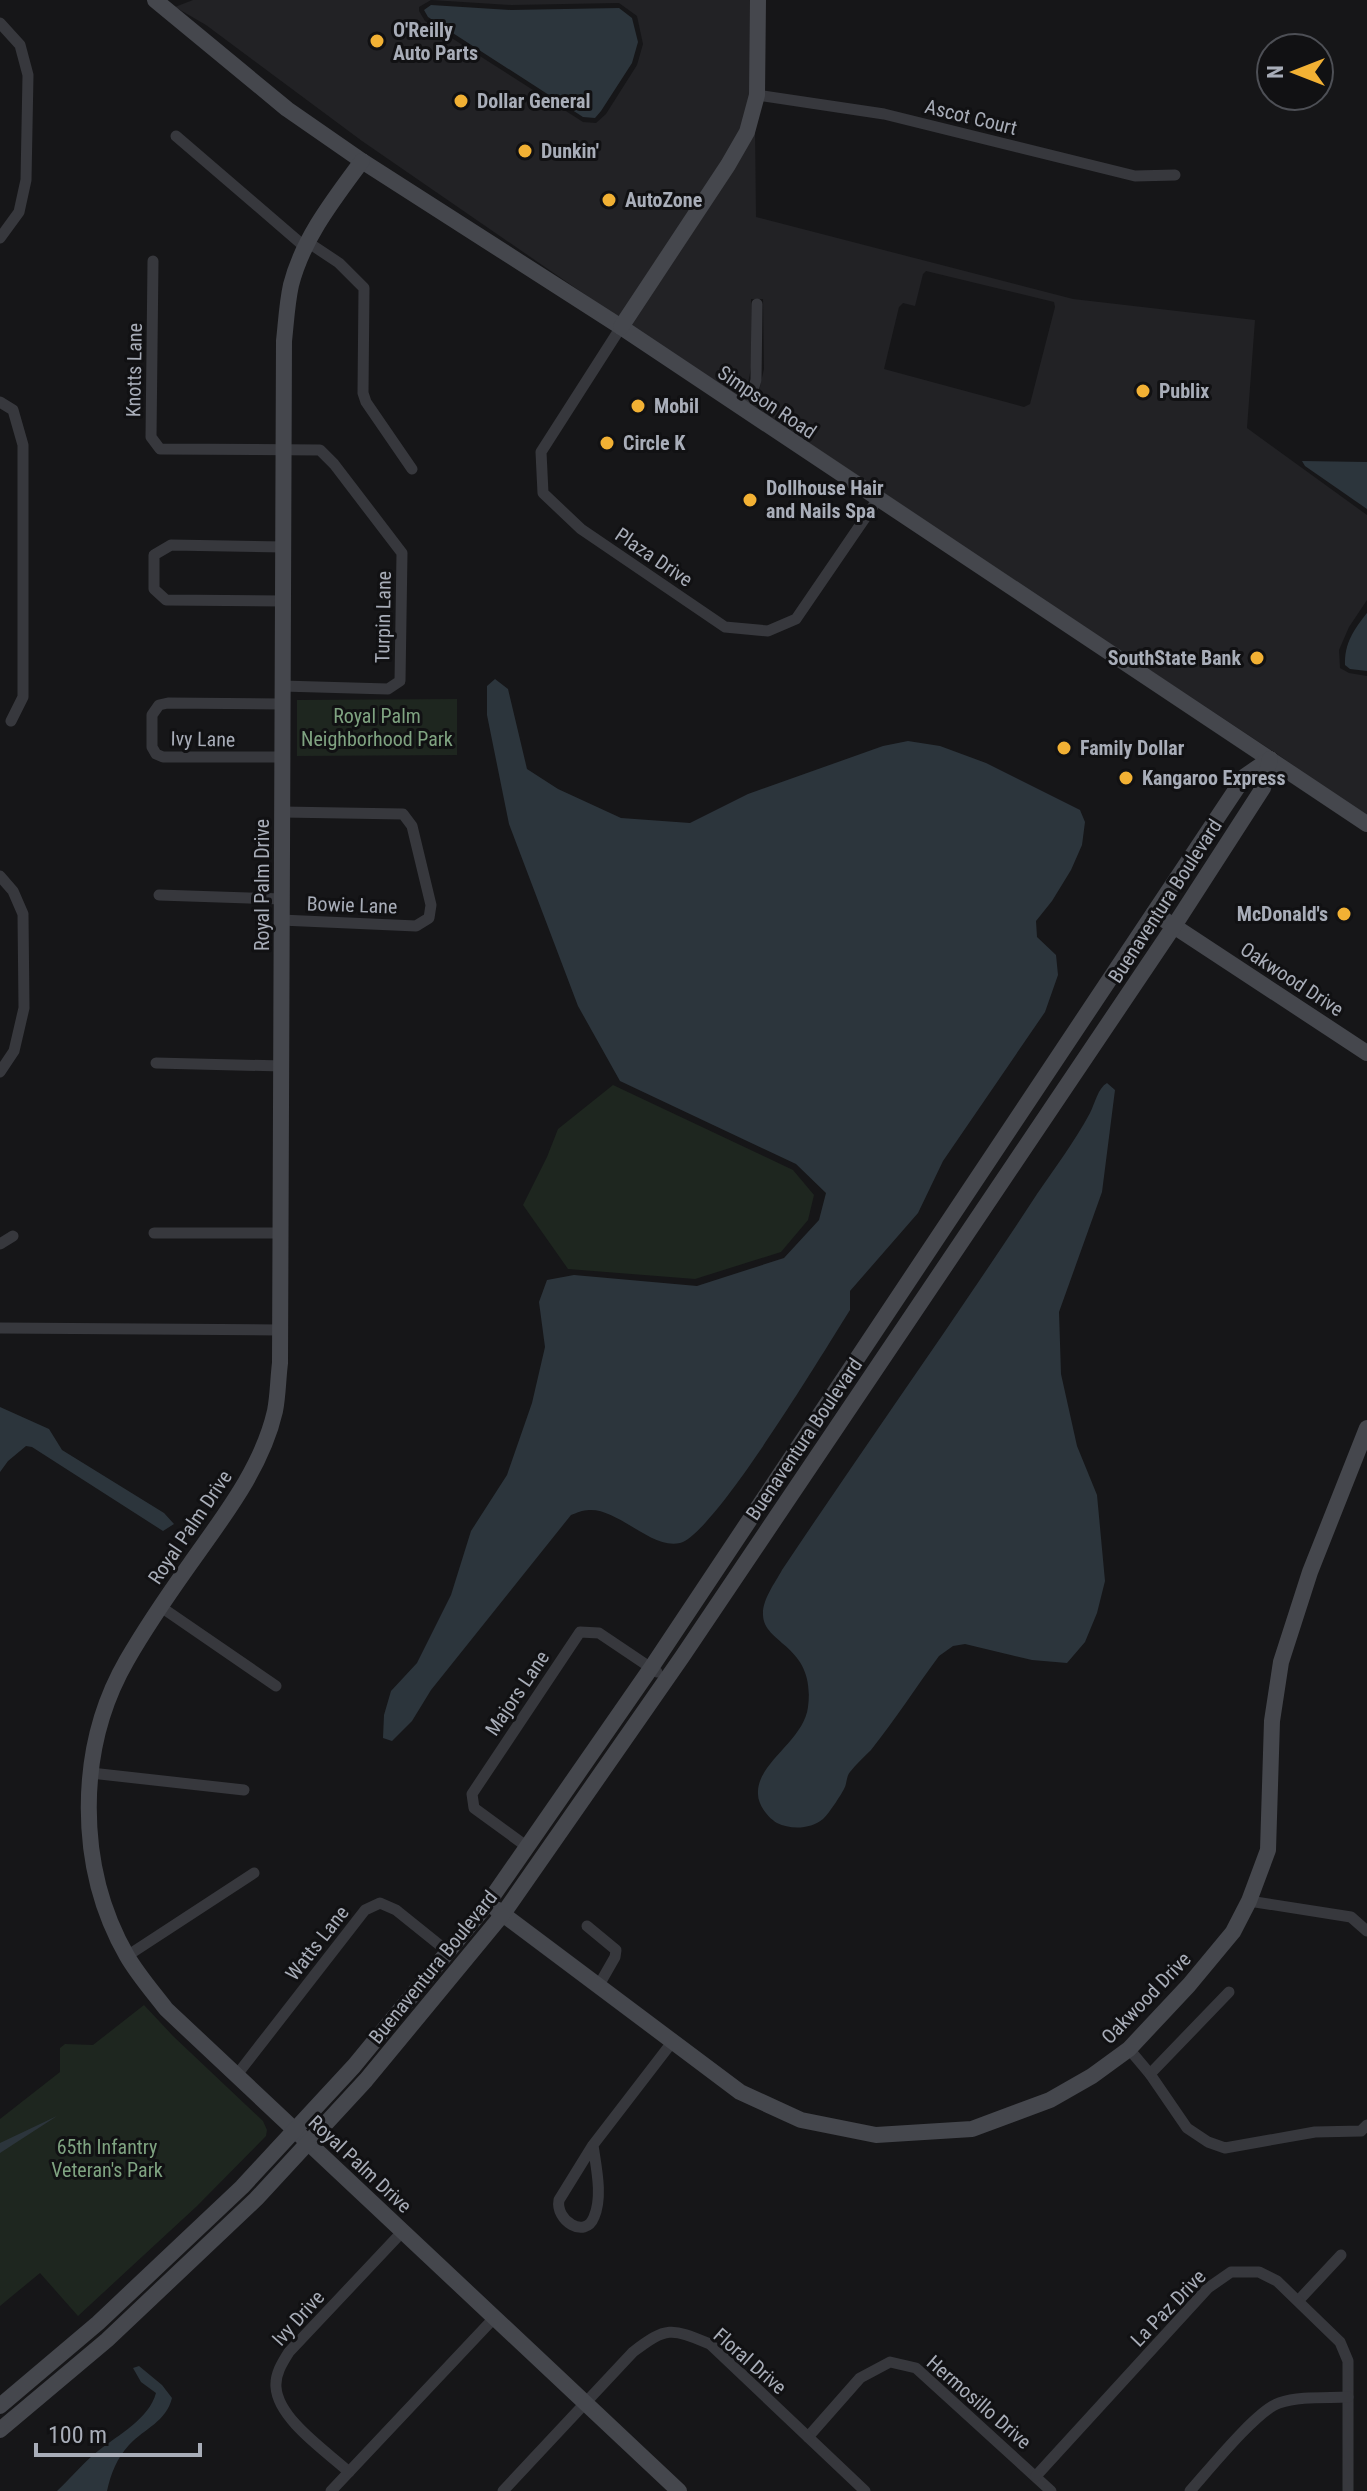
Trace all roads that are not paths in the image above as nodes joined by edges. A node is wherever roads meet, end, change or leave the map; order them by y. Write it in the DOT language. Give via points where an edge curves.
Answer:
graph roads {
  1 [pos="155,0"];
  2 [pos="758,0"];
  3 [pos="0,23"];
  4 [pos="757,95"];
  5 [pos="176,136"];
  6 [pos="362,161"];
  7 [pos="1175,175"];
  8 [pos="0,238"];
  9 [pos="305,247"];
  10 [pos="153,261"];
  11 [pos="757,304"];
  12 [pos="621,327"];
  13 [pos="0,402"];
  14 [pos="739,408"];
  15 [pos="283,450"];
  16 [pos="412,469"];
  17 [pos="878,499"];
  18 [pos="284,547"];
  19 [pos="283,601"];
  20 [pos="282,686"];
  21 [pos="282,704"];
  22 [pos="11,721"];
  23 [pos="282,757"];
  24 [pos="1270,759"];
  25 [pos="282,812"];
  26 [pos="1367,824"];
  27 [pos="0,876"];
  28 [pos="159,895"];
  29 [pos="281,899"];
  30 [pos="1154,913"];
  31 [pos="281,920"];
  32 [pos="1174,926"];
  33 [pos="1367,1053"];
  34 [pos="156,1063"];
  35 [pos="282,1066"];
  36 [pos="0,1072"];
  37 [pos="154,1233"];
  38 [pos="280,1233"];
  39 [pos="13,1236"];
  40 [pos="0,1244"];
  41 [pos="0,1328"];
  42 [pos="279,1330"];
  43 [pos="1367,1428"];
  44 [pos="161,1607"];
  45 [pos="665,1646"];
  46 [pos="682,1657"];
  47 [pos="651,1668"];
  48 [pos="667,1679"];
  49 [pos="276,1686"];
  50 [pos="91,1773"];
  51 [pos="244,1790"];
  52 [pos="526,1846"];
  53 [pos="254,1873"];
  54 [pos="1249,1901"];
  55 [pos="488,1903"];
  56 [pos="503,1914"];
  57 [pos="587,1926"];
  58 [pos="1367,1931"];
  59 [pos="447,1951"];
  60 [pos="127,1956"];
  61 [pos="599,1985"];
  62 [pos="1229,1992"];
  63 [pos="673,2041"];
  64 [pos="1129,2049"];
  65 [pos="1150,2074"];
  66 [pos="236,2076"];
  67 [pos="1367,2125"];
  68 [pos="295,2130"];
  69 [pos="310,2144"];
  70 [pos="593,2145"];
  71 [pos="403,2231"];
  72 [pos="1341,2255"];
  73 [pos="1299,2300"];
  74 [pos="495,2317"];
  75 [pos="1348,2397"];
  76 [pos="585,2403"];
  77 [pos="0,2406"];
  78 [pos="0,2430"];
  79 [pos="808,2437"];
  80 [pos="349,2472"];
  81 [pos="1036,2476"];
  82 [pos="677,2490"];
  83 [pos="331,2491"];
  84 [pos="503,2491"];
  85 [pos="865,2491"];
  86 [pos="1051,2491"];
  87 [pos="1190,2491"];
  88 [pos="1348,2491"];
  1 -- 6 [label="main road, Simpson Road" via="287,109"];
  2 -- 4 [label="main road"];
  3 -- 8 [label="street" via="20,45 28,75 26,180 19,212"];
  4 -- 7 [label="street, Ascot Court" via="884,114 1135,176"];
  4 -- 12 [label="main road" via="747,132 728,165"];
  5 -- 9 [label="street"];
  6 -- 9 [label="main road, Royal Palm Drive"];
  6 -- 12 [label="main road, Simpson Road"];
  9 -- 15 [label="main road, Royal Palm Drive" via="291,286 284,341"];
  9 -- 16 [label="street" via="312,245 339,263 364,288 363,393"];
  10 -- 15 [label="street, Knotts Lane" via="151,437 160,449"];
  11 -- 14 [label="street" via="756,380"];
  12 -- 14 [label="main road, Simpson Road"];
  12 -- 17 [label="street, Plaza Drive" via="541,452 543,493 581,529 725,627 768,631 796,619"];
  13 -- 22 [label="street" via="13,410 23,445 23,697"];
  14 -- 17 [label="main road, Simpson Road"];
  15 -- 18 [label="main road, Royal Palm Drive"];
  15 -- 20 [label="street, Turpin Lane" via="320,450 402,553 400,681 388,689"];
  17 -- 24 [label="main road, Simpson Road"];
  18 -- 19 [label="main road, Royal Palm Drive"];
  18 -- 19 [label="street" via="171,545 154,555 154,589 166,600"];
  19 -- 20 [label="main road, Royal Palm Drive"];
  20 -- 21 [label="main road, Royal Palm Drive"];
  21 -- 23 [label="main road, Royal Palm Drive"];
  21 -- 23 [label="street, Ivy Lane" via="168,703 152,715 152,747 163,757"];
  23 -- 25 [label="main road, Royal Palm Drive"];
  24 -- 26 [label="main road, Simpson Road"];
  24 -- 30 [label="main road, Buenaventura Boulevard" via="1245,776"];
  24 -- 32 [label="main road, Buenaventura Boulevard" via="1263,788"];
  25 -- 29 [label="main road, Royal Palm Drive"];
  25 -- 31 [label="street, Bowie Lane" via="403,814 412,826 431,905 429,918 416,926"];
  27 -- 36 [label="street" via="23,914 24,1008 14,1051"];
  28 -- 29 [label="street"];
  29 -- 31 [label="main road, Royal Palm Drive"];
  30 -- 32 [label="main road, Oakwood Drive"];
  30 -- 45 [label="main road, Buenaventura Boulevard"];
  31 -- 35 [label="main road, Royal Palm Drive"];
  32 -- 33 [label="main road, Oakwood Drive"];
  32 -- 46 [label="main road, Buenaventura Boulevard"];
  34 -- 35 [label="street"];
  35 -- 38 [label="main road, Royal Palm Drive"];
  37 -- 38 [label="street"];
  38 -- 42 [label="main road, Royal Palm Drive"];
  39 -- 40 [label="street"];
  41 -- 42 [label="street"];
  42 -- 44 [label="main road, Royal Palm Drive" via="275,1412 259,1453 235,1500"];
  43 -- 54 [label="main road, Oakwood Drive" via="1281,1662 1272,1721 1268,1850"];
  44 -- 49 [label="street"];
  44 -- 50 [label="main road, Royal Palm Drive" via="115,1683"];
  45 -- 46 [label="street"];
  45 -- 47 [label="main road, Buenaventura Boulevard"];
  46 -- 48 [label="main road, Buenaventura Boulevard"];
  47 -- 48 [label="street, Majors Lane"];
  47 -- 52 [label="main road, Buenaventura Boulevard"];
  47 -- 52 [label="street, Majors Lane" via="599,1633 580,1632 472,1794 474,1808"];
  48 -- 56 [label="main road, Buenaventura Boulevard"];
  50 -- 51 [label="street"];
  50 -- 60 [label="main road, Royal Palm Drive" via="93,1859 110,1921"];
  52 -- 55 [label="main road, Buenaventura Boulevard"];
  53 -- 60 [label="street"];
  54 -- 58 [label="street" via="1351,1917"];
  54 -- 64 [label="main road, Oakwood Drive" via="1233,1932"];
  55 -- 56 [label="main road, Oakwood Drive"];
  55 -- 59 [label="main road, Buenaventura Boulevard"];
  56 -- 61 [label="main road, Oakwood Drive"];
  56 -- 69 [label="main road, Buenaventura Boulevard"];
  57 -- 61 [label="street" via="616,1950"];
  59 -- 66 [label="street, Watts Lane" via="396,1910 380,1903 365,1910"];
  59 -- 68 [label="main road, Buenaventura Boulevard"];
  60 -- 66 [label="main road, Royal Palm Drive" via="166,2009"];
  61 -- 63 [label="main road, Oakwood Drive"];
  62 -- 65 [label="street"];
  63 -- 64 [label="main road, Oakwood Drive" via="740,2092 801,2120 876,2135 972,2129 1050,2100"];
  63 -- 70 [label="street"];
  64 -- 65 [label="street"];
  65 -- 67 [label="street" via="1187,2128 1225,2148 1315,2132 1361,2131"];
  66 -- 68 [label="main road, Royal Palm Drive"];
  68 -- 69 [label="main road, Royal Palm Drive"];
  68 -- 77 [label="main road, Buenaventura Boulevard" via="98,2323"];
  69 -- 71 [label="main road, Royal Palm Drive"];
  69 -- 78 [label="main road, Buenaventura Boulevard" via="204,2251"];
  70 -- 70 [label="street" via="559,2200 561,2217 572,2226 583,2227 595,2215"];
  71 -- 74 [label="main road, Royal Palm Drive"];
  71 -- 80 [label="street, Ivy Drive" via="289,2352 275,2385 289,2418"];
  72 -- 73 [label="street"];
  73 -- 75 [label="street, La Paz Drive" via="1340,2342 1348,2361"];
  73 -- 81 [label="street, La Paz Drive" via="1259,2272 1231,2272 1208,2288"];
  74 -- 76 [label="main road, Royal Palm Drive"];
  74 -- 80 [label="street"];
  75 -- 87 [label="street" via="1275,2404"];
  75 -- 88 [label="street, La Paz Drive"];
  76 -- 79 [label="street, Floral Drive" via="633,2352 656,2335 677,2330 710,2344"];
  76 -- 82 [label="main road, Royal Palm Drive"];
  76 -- 84 [label="street, Floral Drive"];
  79 -- 81 [label="street, Hermosillo Drive" via="860,2378 890,2362 916,2368"];
  79 -- 85 [label="street, Floral Drive"];
  80 -- 83 [label="street"];
  81 -- 86 [label="street, Hermosillo Drive"];
}
